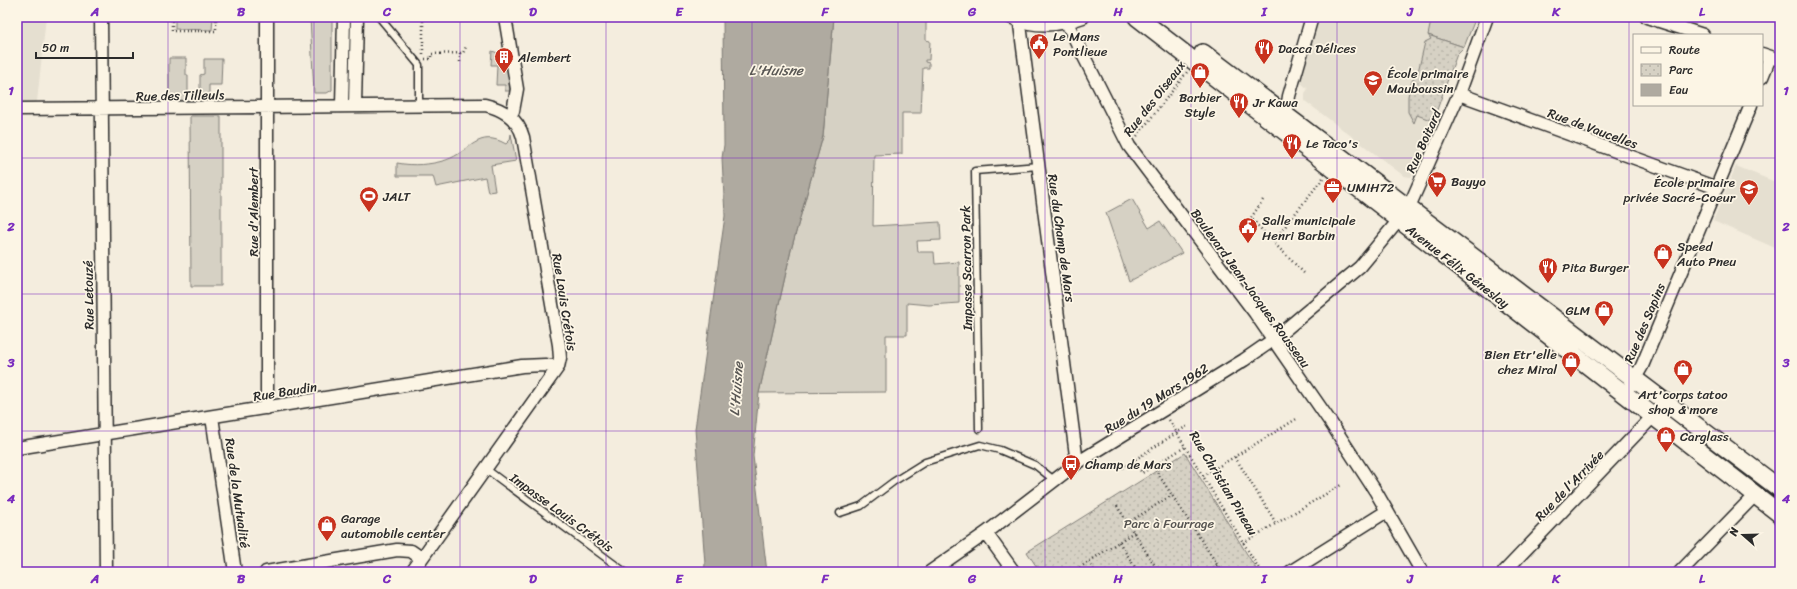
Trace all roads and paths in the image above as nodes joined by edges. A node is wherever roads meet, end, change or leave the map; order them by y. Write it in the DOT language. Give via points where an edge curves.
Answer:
graph roads {
  1 [pos="101,17"];
  2 [pos="172,17"];
  3 [pos="216,17"];
  4 [pos="267,17"];
  5 [pos="344,17"];
  6 [pos="357,17"];
  7 [pos="378,17"];
  8 [pos="423,17"];
  9 [pos="505,17"];
  10 [pos="1083,17"];
  11 [pos="1137,17"];
  12 [pos="1155,17"];
  13 [pos="1312,17"];
  14 [pos="1487,17"];
  15 [pos="1647,17"];
  16 [pos="1016,18"];
  17 [pos="1065,20"];
  18 [pos="1700,34"];
  19 [pos="466,47"];
  20 [pos="460,53"];
  21 [pos="1771,57"];
  22 [pos="423,59"];
  23 [pos="431,59"];
  24 [pos="460,62"];
  25 [pos="1195,62"];
  26 [pos="1763,75"];
  27 [pos="1459,94"];
  28 [pos="342,105"];
  29 [pos="355,105"];
  30 [pos="419,105"];
  31 [pos="1751,106"];
  32 [pos="267,108"];
  33 [pos="17,109"];
  34 [pos="100,110"];
  35 [pos="509,115"];
  36 [pos="1282,121"];
  37 [pos="1130,146"];
  38 [pos="1038,166"];
  39 [pos="1332,168"];
  40 [pos="1716,188"];
  41 [pos="1263,200"];
  42 [pos="1404,214"];
  43 [pos="1273,242"];
  44 [pos="1304,273"];
  45 [pos="1273,340"];
  46 [pos="558,367"];
  47 [pos="1635,380"];
  48 [pos="1624,394"];
  49 [pos="1664,402"];
  50 [pos="267,408"];
  51 [pos="1163,409"];
  52 [pos="1653,416"];
  53 [pos="212,417"];
  54 [pos="1298,418"];
  55 [pos="1187,426"];
  56 [pos="980,429"];
  57 [pos="1177,432"];
  58 [pos="104,434"];
  59 [pos="1185,447"];
  60 [pos="17,448"];
  61 [pos="1235,457"];
  62 [pos="1134,460"];
  63 [pos="1077,463"];
  64 [pos="1153,466"];
  65 [pos="1122,468"];
  66 [pos="486,469"];
  67 [pos="1203,476"];
  68 [pos="1054,480"];
  69 [pos="1341,485"];
  70 [pos="1780,489"];
  71 [pos="1172,495"];
  72 [pos="1755,495"];
  73 [pos="1118,506"];
  74 [pos="1387,511"];
  75 [pos="840,513"];
  76 [pos="1780,514"];
  77 [pos="1128,523"];
  78 [pos="1276,523"];
  79 [pos="1134,532"];
  80 [pos="986,533"];
  81 [pos="1119,542"];
  82 [pos="1243,543"];
  83 [pos="421,558"];
  84 [pos="1089,562"];
  85 [pos="1218,565"];
  86 [pos="106,572"];
  87 [pos="235,572"];
  88 [pos="266,572"];
  89 [pos="412,572"];
  90 [pos="625,572"];
  91 [pos="930,572"];
  92 [pos="1014,572"];
  93 [pos="1073,572"];
  94 [pos="1095,572"];
  95 [pos="1138,572"];
  96 [pos="1159,572"];
  97 [pos="1206,572"];
  98 [pos="1222,572"];
  99 [pos="1261,572"];
  100 [pos="1290,572"];
  101 [pos="1422,572"];
  102 [pos="1504,572"];
  103 [pos="1680,572"];
  1 -- 34 [label="street, Rue Letouzé"];
  2 -- 3 [label="path" via="172,31 216,31"];
  4 -- 32 [label="street, Rue d'Alembert"];
  5 -- 28 [label="street"];
  6 -- 29 [label="street"];
  7 -- 30 [label="lane" via="419,65"];
  8 -- 22 [label="path"];
  9 -- 35 [label="street" via="517,89 513,111"];
  10 -- 17 [label="street"];
  11 -- 25 [label="main road, Avenue Félix Géneslay"];
  12 -- 36 [label="main road, Avenue Félix Géneslay"];
  13 -- 36 [label="street"];
  14 -- 27 [label="street, Rue Boitard"];
  15 -- 18 [label="street"];
  16 -- 17 [label="street" via="1044,25"];
  16 -- 38 [label="street, Rue du Champ de Mars"];
  17 -- 37 [label="street, Boulevard Jean-Jacques Rousseau"];
  19 -- 20 [label="path" via="463,53"];
  20 -- 23 [label="path" via="431,54"];
  20 -- 24 [label="path"];
  21 -- 26 [label="street"];
  25 -- 36 [label="main road, Avenue Félix Géneslay"];
  25 -- 37 [label="path, Rue des Oiseaux"];
  27 -- 40 [label="street, Rue de Vaucelles"];
  27 -- 42 [label="street, Rue Boitard"];
  28 -- 29 [label="street"];
  28 -- 32 [label="street, Rue des Tilleuls"];
  29 -- 30 [label="street"];
  30 -- 35 [label="street" via="485,105"];
  31 -- 40 [label="street, Rue des Sapins"];
  32 -- 34 [label="street, Rue des Tilleuls"];
  32 -- 50 [label="street, Rue d'Alembert"];
  33 -- 34 [label="street, Rue des Tilleuls"];
  34 -- 58 [label="street, Rue Letouzé"];
  35 -- 46 [label="street, Rue Louis Crétois" via="523,137 559,345"];
  36 -- 39 [label="main road, Avenue Félix Géneslay"];
  36 -- 42 [label="main road, Avenue Félix Géneslay"];
  37 -- 45 [label="street, Boulevard Jean-Jacques Rousseau"];
  38 -- 56 [label="lane, Impasse Scarron Park" via="975,171"];
  38 -- 63 [label="street, Rue du Champ de Mars"];
  39 -- 42 [label="main road, Avenue Félix Géneslay"];
  39 -- 43 [label="path"];
  40 -- 47 [label="street, Rue des Sapins"];
  41 -- 43 [label="path" via="1251,218"];
  42 -- 45 [label="street, Rue Boitard" via="1360,267"];
  42 -- 47 [label="main road, Avenue Félix Géneslay"];
  42 -- 48 [label="main road, Avenue Félix Géneslay"];
  43 -- 44 [label="path"];
  45 -- 51 [label="street, Rue du 19 Mars 1962"];
  45 -- 74 [label="street, Boulevard Jean-Jacques Rousseau" via="1329,420"];
  46 -- 50 [label="street, Rue Baudin" via="522,366"];
  46 -- 66 [label="street, Rue Louis Crétois"];
  47 -- 48 [label="street, Rue des Sapins"];
  47 -- 49 [label="main road, Avenue Félix Géneslay"];
  48 -- 52 [label="main road, Avenue Félix Géneslay"];
  49 -- 52 [label="street, Rue de l'Arrivée"];
  49 -- 70 [label="main road, Avenue Félix Géneslay"];
  50 -- 53 [label="street, Rue Baudin"];
  51 -- 57 [label="path, Rue Christian Pineau"];
  51 -- 63 [label="street, Rue du 19 Mars 1962"];
  52 -- 72 [label="main road, Avenue Félix Géneslay"];
  52 -- 102 [label="street, Rue de l'Arrivée"];
  53 -- 58 [label="street, Rue Baudin"];
  53 -- 87 [label="street, Rue de la Mutualité"];
  54 -- 61 [label="path"];
  55 -- 57 [label="path"];
  57 -- 59 [label="path, Rue Christian Pineau"];
  57 -- 62 [label="path"];
  58 -- 60 [label="street, Rue Baudin"];
  58 -- 86 [label="street, Rue Letouzé"];
  59 -- 64 [label="path"];
  59 -- 67 [label="path, Rue Christian Pineau"];
  61 -- 67 [label="path"];
  61 -- 78 [label="path"];
  62 -- 64 [label="path" via="1142,473"];
  62 -- 65 [label="path"];
  63 -- 68 [label="street, Rue du 19 Mars 1962"];
  64 -- 71 [label="path"];
  66 -- 83 [label="street, Rue Louis Crétois"];
  66 -- 90 [label="lane, Impasse Louis Crétois"];
  67 -- 82 [label="path, Rue Christian Pineau"];
  68 -- 75 [label="lane" via="1035,465 1000,450 980,445 925,462 861,506"];
  68 -- 80 [label="street, Rue du 19 Mars 1962"];
  69 -- 78 [label="path"];
  71 -- 77 [label="path"];
  71 -- 85 [label="path"];
  72 -- 76 [label="main road, Avenue Félix Géneslay"];
  72 -- 103 [label="street"];
  73 -- 77 [label="path"];
  74 -- 100 [label="street"];
  74 -- 101 [label="street, Boulevard Jean-Jacques Rousseau"];
  77 -- 79 [label="path"];
  78 -- 82 [label="path"];
  79 -- 81 [label="path"];
  79 -- 96 [label="path"];
  80 -- 91 [label="street, Rue du 19 Mars 1962"];
  80 -- 92 [label="street"];
  81 -- 84 [label="path"];
  81 -- 95 [label="path"];
  82 -- 99 [label="path, Rue Christian Pineau"];
  83 -- 88 [label="street" via="411,551 397,550"];
  83 -- 89 [label="street, Rue Louis Crétois"];
  84 -- 93 [label="path"];
  84 -- 94 [label="path"];
  85 -- 97 [label="path"];
  85 -- 98 [label="path"];
}
